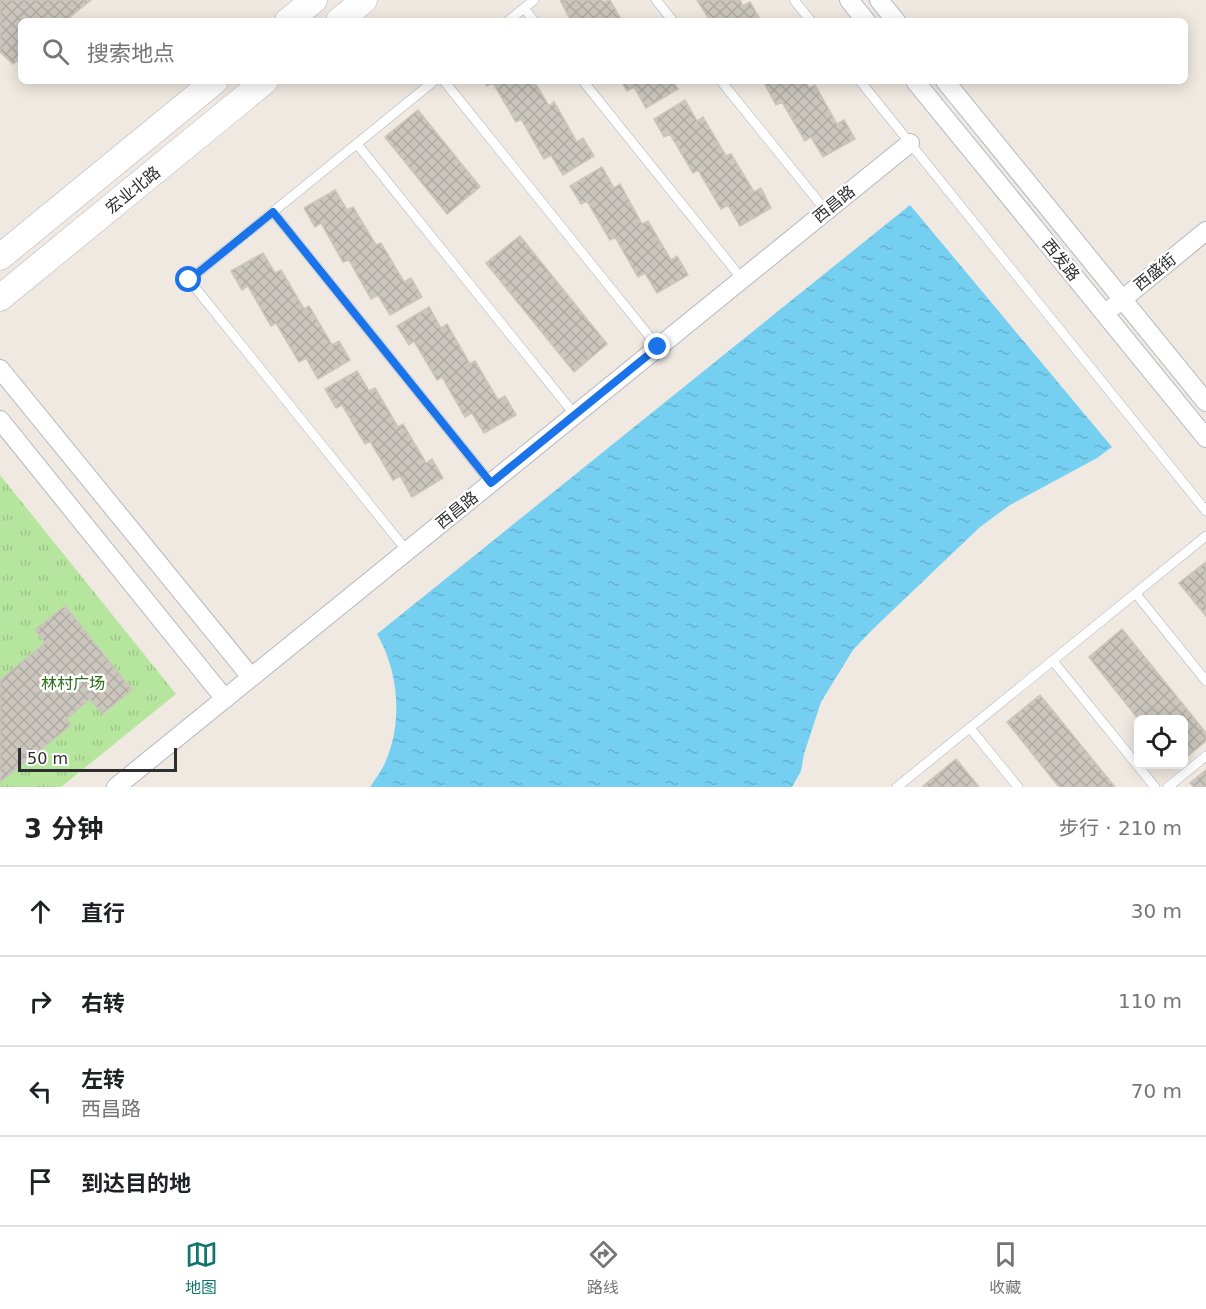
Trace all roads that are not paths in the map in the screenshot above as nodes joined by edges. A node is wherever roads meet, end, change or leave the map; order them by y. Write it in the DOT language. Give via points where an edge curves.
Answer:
graph roads {
  1 [pos="314,0"];
  2 [pos="364,0"];
  3 [pos="534,0"];
  4 [pos="656,0"];
  5 [pos="794,0"];
  6 [pos="849,0"];
  7 [pos="879,0"];
  8 [pos="524,8"];
  9 [pos="292,18"];
  10 [pos="343,18"];
  11 [pos="512,18"];
  12 [pos="532,18"];
  13 [pos="671,18"];
  14 [pos="809,18"];
  15 [pos="864,18"];
  16 [pos="894,18"];
  17 [pos="210,84"];
  18 [pos="261,84"];
  19 [pos="430,84"];
  20 [pos="446,84"];
  21 [pos="585,84"];
  22 [pos="723,84"];
  23 [pos="862,84"];
  24 [pos="917,84"];
  25 [pos="947,84"];
  26 [pos="910,143"];
  27 [pos="357,144"];
  28 [pos="826,211"];
  29 [pos="273,212"];
  30 [pos="46,219"];
  31 [pos="1206,231"];
  32 [pos="0,237"];
  33 [pos="0,257"];
  34 [pos="742,279"];
  35 [pos="0,298"];
  36 [pos="1123,299"];
  37 [pos="1105,314"];
  38 [pos="658,347"];
  39 [pos="0,369"];
  40 [pos="1206,402"];
  41 [pos="574,415"];
  42 [pos="0,420"];
  43 [pos="1206,438"];
  44 [pos="491,483"];
  45 [pos="1206,512"];
  46 [pos="1206,536"];
  47 [pos="407,551"];
  48 [pos="1136,594"];
  49 [pos="1053,661"];
  50 [pos="251,677"];
  51 [pos="1206,681"];
  52 [pos="225,699"];
  53 [pos="970,728"];
  54 [pos="1206,756"];
  55 [pos="116,787"];
  56 [pos="897,787"];
  57 [pos="1018,787"];
  58 [pos="1155,787"];
  59 [pos="1168,787"];
  1 -- 9 [label="main road"];
  2 -- 10 [label="main road"];
  3 -- 8 [label="lane"];
  4 -- 13 [label="lane"];
  5 -- 14 [label="lane"];
  6 -- 15 [label="street"];
  7 -- 16 [label="street"];
  8 -- 11 [label="lane"];
  8 -- 12 [label="lane"];
  17 -- 30 [label="main road, 宏业北路"];
  18 -- 35 [label="main road, 宏业北路"];
  19 -- 27 [label="lane"];
  20 -- 38 [label="lane"];
  21 -- 34 [label="lane"];
  22 -- 28 [label="lane"];
  23 -- 26 [label="lane"];
  24 -- 37 [label="street, 西发路"];
  25 -- 36 [label="street, 西发路"];
  26 -- 28 [label="street, 西昌路"];
  26 -- 45 [label="lane"];
  27 -- 29 [label="lane"];
  27 -- 41 [label="lane"];
  28 -- 34 [label="street, 西昌路"];
  29 -- 44 [label="lane"];
  29 -- 47 [label="lane" via="189,280"];
  30 -- 32 [label="main road"];
  30 -- 33 [label="main road, 宏业北路"];
  31 -- 36 [label="street, 西盛街"];
  34 -- 38 [label="street, 西昌路"];
  36 -- 37 [label="street, 西盛街"];
  36 -- 40 [label="street, 西发路"];
  37 -- 43 [label="street, 西发路"];
  38 -- 41 [label="street, 西昌路"];
  39 -- 50 [label="street"];
  41 -- 44 [label="street, 西昌路"];
  42 -- 52 [label="street"];
  44 -- 47 [label="street, 西昌路"];
  46 -- 48 [label="lane"];
  47 -- 50 [label="street, 西昌路"];
  48 -- 49 [label="lane"];
  48 -- 51 [label="lane"];
  49 -- 53 [label="lane"];
  49 -- 58 [label="lane"];
  50 -- 52 [label="street, 西昌路"];
  52 -- 55 [label="street, 西昌路"];
  53 -- 56 [label="lane"];
  53 -- 57 [label="lane"];
  54 -- 59 [label="lane"];
}
